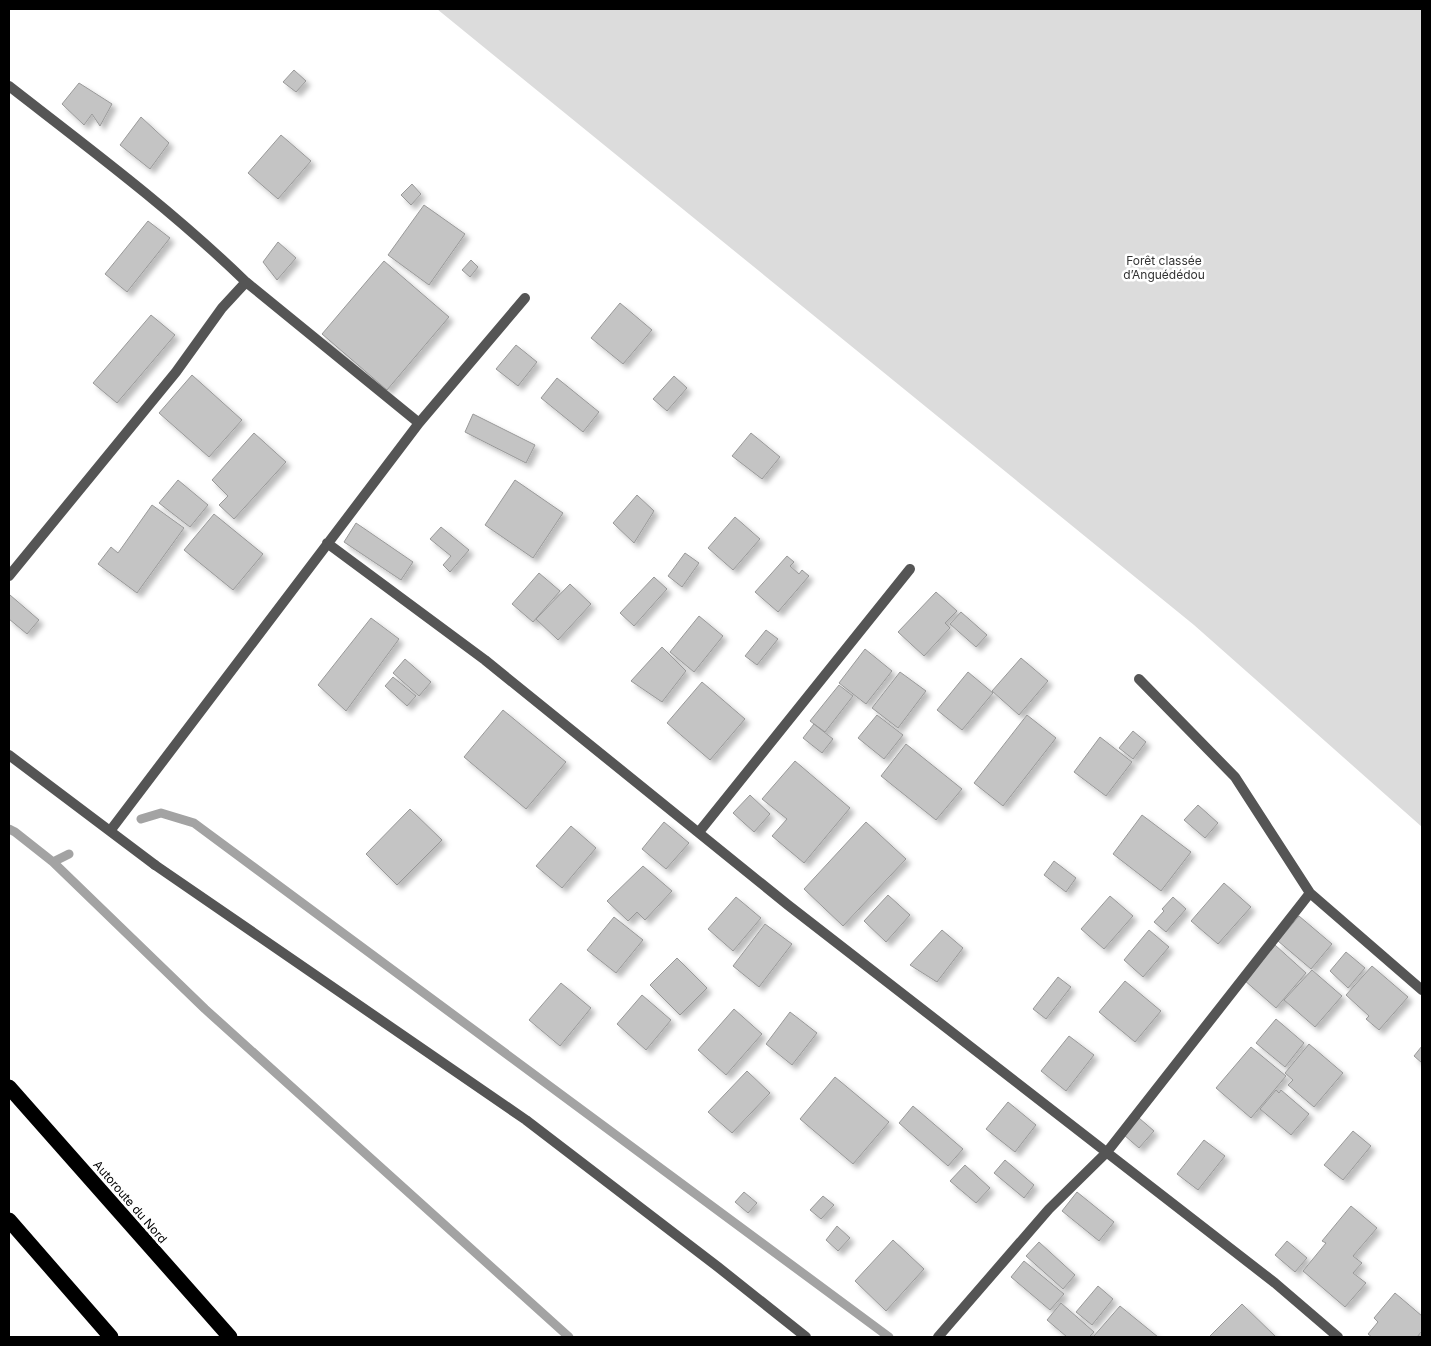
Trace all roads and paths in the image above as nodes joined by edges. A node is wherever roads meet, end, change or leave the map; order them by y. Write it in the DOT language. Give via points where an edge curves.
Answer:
graph roads {
  1 [pos="9,86"];
  2 [pos="246,282"];
  3 [pos="525,298"];
  4 [pos="418,424"];
  5 [pos="328,543"];
  6 [pos="910,569"];
  7 [pos="9,576"];
  8 [pos="1139,679"];
  9 [pos="9,756"];
  10 [pos="110,831"];
  11 [pos="699,832"];
  12 [pos="1310,893"];
  13 [pos="1422,990"];
  14 [pos="9,1087"];
  15 [pos="1107,1152"];
  16 [pos="9,1220"];
  17 [pos="112,1337"];
  18 [pos="230,1337"];
  19 [pos="806,1337"];
  20 [pos="938,1337"];
  21 [pos="1338,1337"];
  1 -- 2 [label="street" via="162,205"];
  2 -- 4 [label="street"];
  2 -- 7 [label="street"];
  3 -- 4 [label="street"];
  4 -- 5 [label="street"];
  5 -- 10 [label="street"];
  5 -- 11 [label="street" via="485,660"];
  6 -- 11 [label="street"];
  8 -- 12 [label="street" via="1235,777"];
  9 -- 10 [label="street"];
  10 -- 19 [label="street" via="526,1120"];
  11 -- 15 [label="street" via="788,905"];
  12 -- 13 [label="street"];
  12 -- 15 [label="street"];
  14 -- 18 [label="highway, Autoroute du Nord"];
  15 -- 20 [label="street" via="1050,1209"];
  15 -- 21 [label="street" via="1275,1283"];
  16 -- 17 [label="highway"];
}
